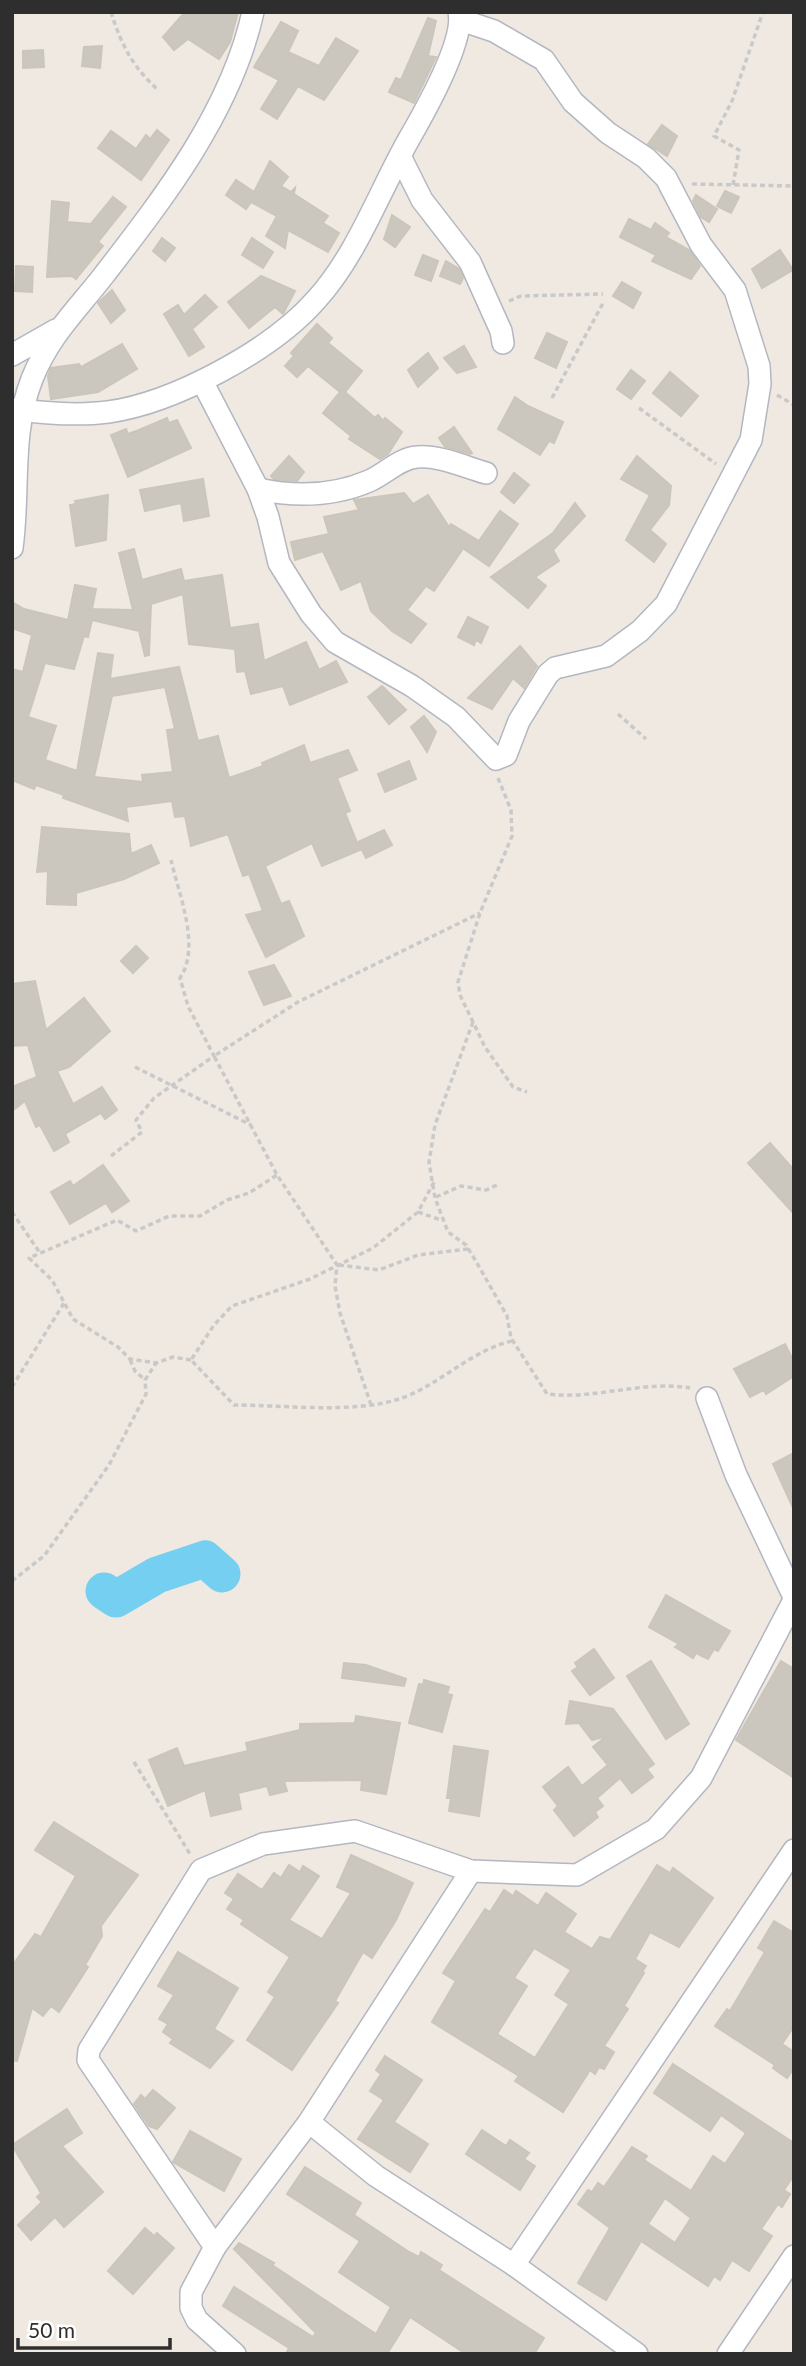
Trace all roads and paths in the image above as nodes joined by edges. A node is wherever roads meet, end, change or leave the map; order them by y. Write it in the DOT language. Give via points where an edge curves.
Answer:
graph roads {
  1 [pos="111,12"];
  2 [pos="253,12"];
  3 [pos="763,12"];
  4 [pos="460,16"];
  5 [pos="157,89"];
  6 [pos="400,156"];
  7 [pos="666,178"];
  8 [pos="733,185"];
  9 [pos="794,186"];
  10 [pos="603,294"];
  11 [pos="603,303"];
  12 [pos="491,308"];
  13 [pos="56,331"];
  14 [pos="503,343"];
  15 [pos="12,355"];
  16 [pos="202,381"];
  17 [pos="552,398"];
  18 [pos="639,408"];
  19 [pos="17,410"];
  20 [pos="486,473"];
  21 [pos="730,477"];
  22 [pos="258,489"];
  23 [pos="12,548"];
  24 [pos="618,714"];
  25 [pos="646,739"];
  26 [pos="491,756"];
  27 [pos="171,860"];
  28 [pos="481,914"];
  29 [pos="473,1022"];
  30 [pos="214,1056"];
  31 [pos="135,1067"];
  32 [pos="174,1087"];
  33 [pos="527,1092"];
  34 [pos="253,1126"];
  35 [pos="111,1156"];
  36 [pos="277,1175"];
  37 [pos="434,1182"];
  38 [pos="497,1185"];
  39 [pos="435,1198"];
  40 [pos="12,1212"];
  41 [pos="418,1212"];
  42 [pos="442,1221"];
  43 [pos="468,1249"];
  44 [pos="40,1253"];
  45 [pos="337,1265"];
  46 [pos="64,1303"];
  47 [pos="512,1341"];
  48 [pos="130,1359"];
  49 [pos="191,1360"];
  50 [pos="156,1363"];
  51 [pos="145,1380"];
  52 [pos="12,1387"];
  53 [pos="707,1398"];
  54 [pos="371,1405"];
  55 [pos="12,1581"];
  56 [pos="794,1599"];
  57 [pos="134,1762"];
  58 [pos="794,1850"];
  59 [pos="201,1870"];
  60 [pos="471,1871"];
  61 [pos="309,2122"];
  62 [pos="215,2247"];
  63 [pos="794,2256"];
  64 [pos="514,2265"];
  65 [pos="226,2351"];
  66 [pos="637,2354"];
  67 [pos="728,2354"];
  1 -- 5 [label="path" via="136,70"];
  2 -- 13 [label="street" via="238,65 210,122 131,240"];
  3 -- 8 [label="path" via="732,101 714,136 739,150"];
  4 -- 6 [label="street" via="449,60"];
  4 -- 7 [label="street" via="544,60 572,102"];
  6 -- 12 [label="street" via="422,200 470,262"];
  6 -- 16 [label="street" via="359,234 316,300 263,344"];
  7 -- 8 [label="path" via="702,186"];
  7 -- 21 [label="street" via="701,245 735,290 759,366 751,440"];
  8 -- 9 [label="path"];
  10 -- 12 [label="path" via="521,296"];
  11 -- 17 [label="path"];
  12 -- 14 [label="street"];
  13 -- 15 [label="street"];
  13 -- 19 [label="street"];
  16 -- 19 [label="street" via="108,412"];
  16 -- 22 [label="street"];
  18 -- 21 [label="path"];
  19 -- 23 [label="street"];
  20 -- 22 [label="street" via="417,457 369,481 320,494"];
  21 -- 26 [label="street" via="666,604 606,656 555,668 519,721 506,755 502,759"];
  22 -- 26 [label="street" via="279,563 335,642 456,717"];
  24 -- 25 [label="path"];
  26 -- 28 [label="path" via="511,810 512,836"];
  27 -- 30 [label="path" via="188,935 188,966 180,978 188,1006"];
  28 -- 29 [label="path" via="458,982"];
  28 -- 30 [label="path" via="298,1002"];
  29 -- 33 [label="path" via="513,1087"];
  29 -- 37 [label="path" via="435,1125 429,1162"];
  30 -- 32 [label="path"];
  30 -- 34 [label="path"];
  31 -- 32 [label="path"];
  32 -- 34 [label="path"];
  32 -- 35 [label="path" via="154,1098 136,1120 142,1132"];
  34 -- 36 [label="path"];
  36 -- 44 [label="path" via="200,1216 169,1216 136,1231 117,1220"];
  36 -- 45 [label="path"];
  37 -- 39 [label="path"];
  37 -- 41 [label="path"];
  38 -- 39 [label="path" via="486,1190 461,1186"];
  39 -- 42 [label="path"];
  40 -- 44 [label="path"];
  41 -- 42 [label="path"];
  41 -- 45 [label="path" via="373,1248"];
  42 -- 43 [label="path"];
  43 -- 45 [label="path" via="418,1255 379,1270"];
  43 -- 47 [label="path" via="507,1316"];
  44 -- 46 [label="path" via="29,1258 52,1280"];
  45 -- 49 [label="path" via="232,1307"];
  45 -- 54 [label="path" via="340,1313"];
  46 -- 48 [label="path" via="73,1319"];
  46 -- 52 [label="path"];
  47 -- 53 [label="path" via="547,1394 580,1396 679,1387"];
  47 -- 54 [label="path" via="494,1345 399,1399"];
  48 -- 50 [label="path"];
  48 -- 51 [label="path"];
  49 -- 50 [label="path" via="173,1357"];
  49 -- 54 [label="path" via="234,1405"];
  50 -- 51 [label="path"];
  51 -- 55 [label="path" via="146,1394 109,1465 44,1556"];
  53 -- 56 [label="street" via="736,1475"];
  56 -- 60 [label="street" via="701,1778 656,1829 577,1875"];
  57 -- 59 [label="path"];
  58 -- 64 [label="street"];
  59 -- 60 [label="street" via="263,1844 355,1831"];
  59 -- 62 [label="street" via="89,2050 88,2060"];
  60 -- 61 [label="street"];
  61 -- 62 [label="street"];
  61 -- 64 [label="street" via="376,2176"];
  62 -- 65 [label="street" via="191,2292 191,2308"];
  63 -- 67 [label="street"];
  64 -- 66 [label="street"];
}
